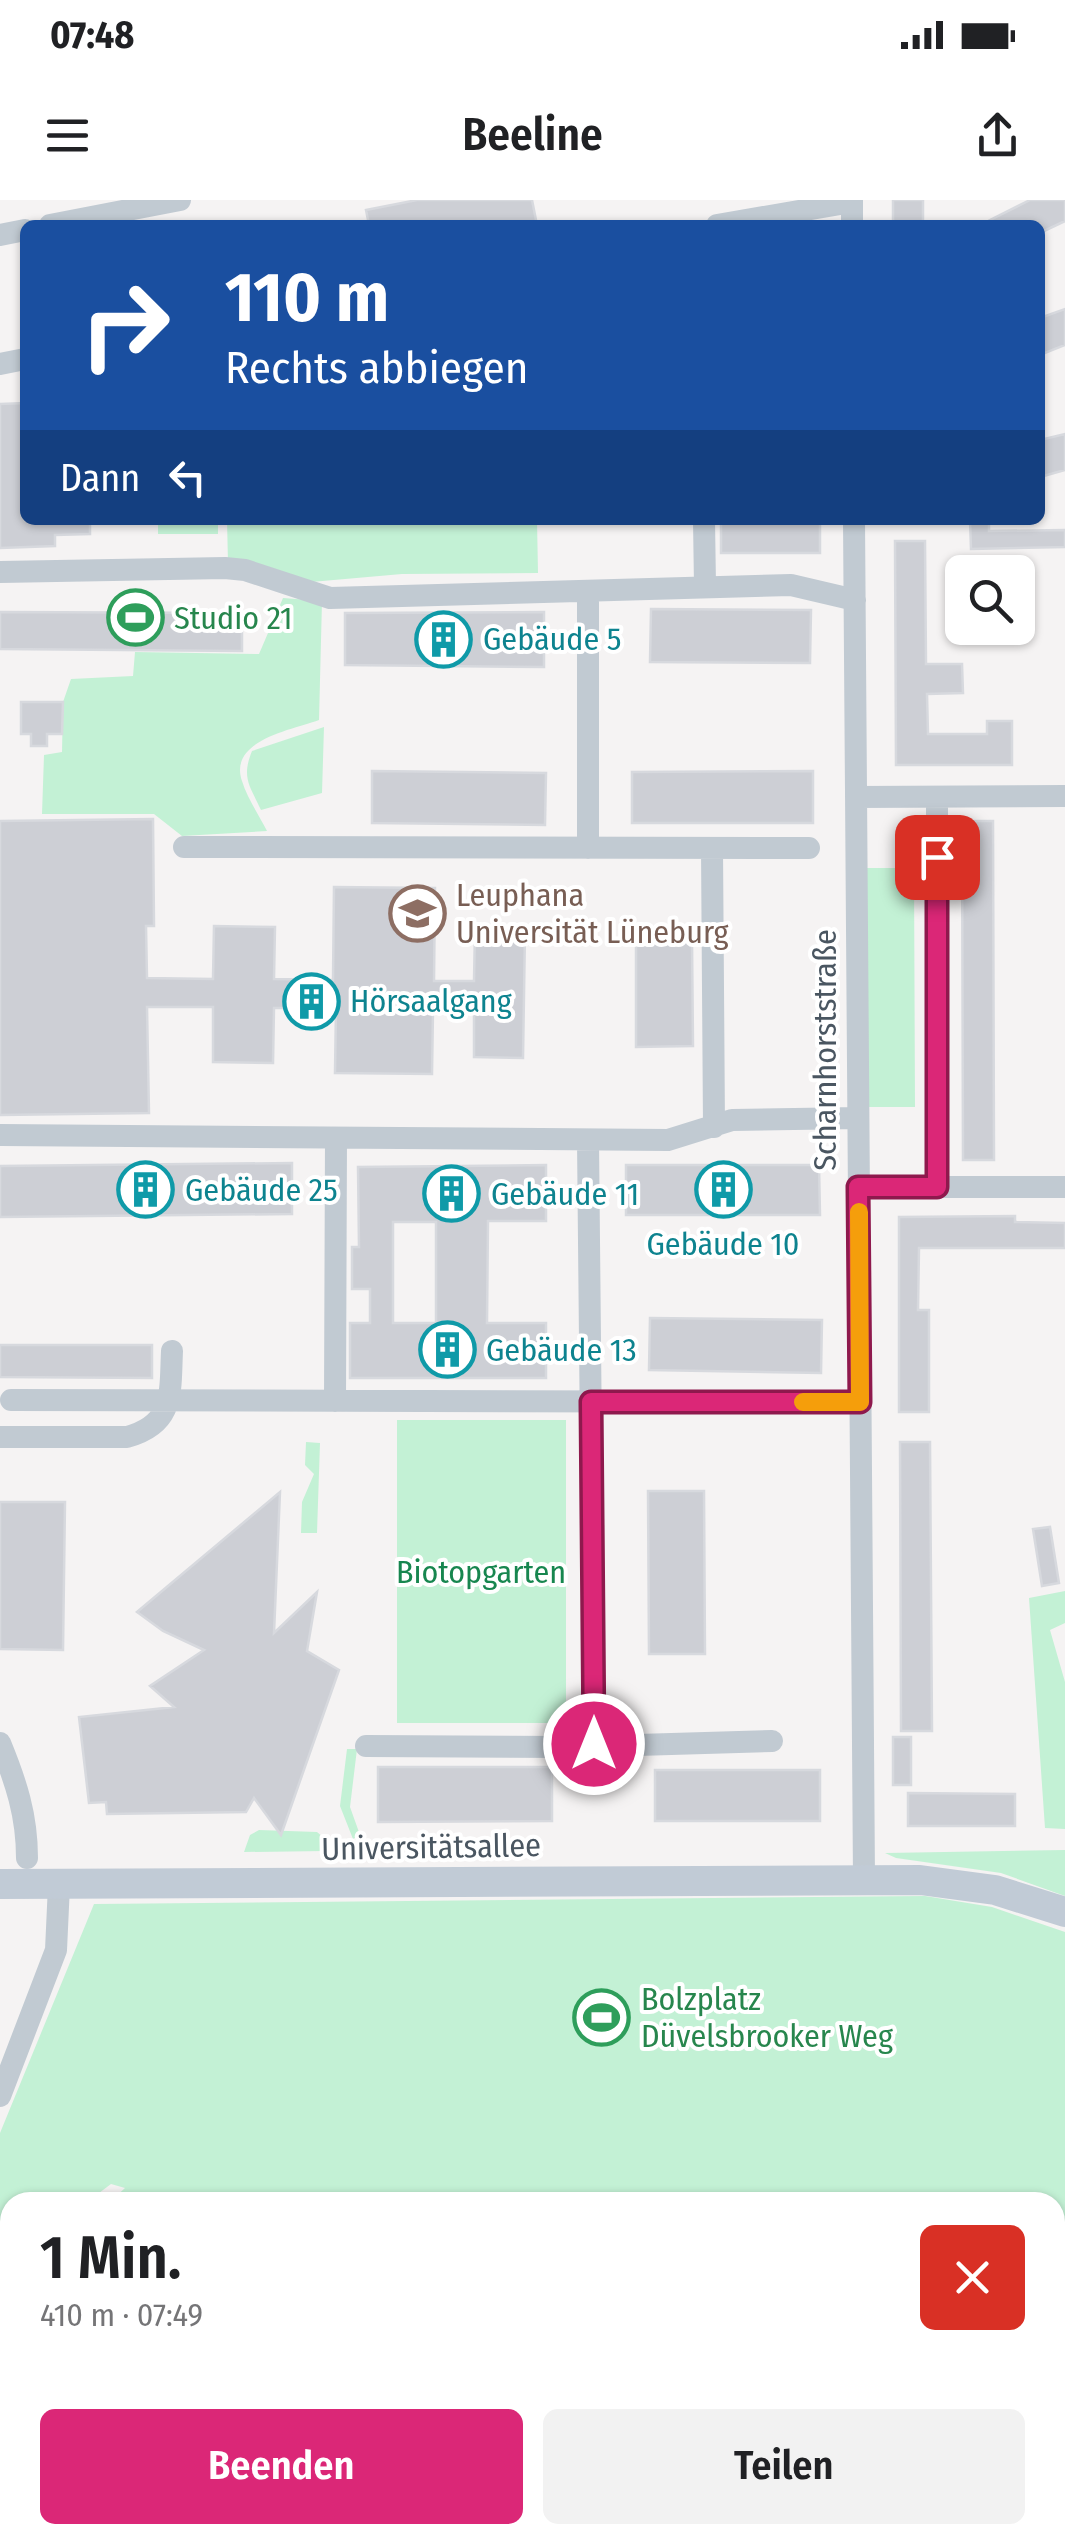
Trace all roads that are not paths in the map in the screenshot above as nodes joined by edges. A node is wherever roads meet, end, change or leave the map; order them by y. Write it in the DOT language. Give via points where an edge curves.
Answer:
graph roads {
  1 [pos="180,200"];
  2 [pos="852,209"];
  3 [pos="76,220"];
  4 [pos="759,220"];
  5 [pos="704,525"];
  6 [pos="854,525"];
  7 [pos="0,572"];
  8 [pos="705,586"];
  9 [pos="588,593"];
  10 [pos="854,600"];
  11 [pos="1065,796"];
  12 [pos="856,797"];
  13 [pos="937,797"];
  14 [pos="184,846"];
  15 [pos="588,848"];
  16 [pos="712,848"];
  17 [pos="809,848"];
  18 [pos="858,1118"];
  19 [pos="714,1127"];
  20 [pos="0,1135"];
  21 [pos="336,1138"];
  22 [pos="588,1140"];
  23 [pos="858,1187"];
  24 [pos="937,1187"];
  25 [pos="1065,1187"];
  26 [pos="172,1351"];
  27 [pos="10,1400"];
  28 [pos="170,1401"];
  29 [pos="336,1401"];
  30 [pos="591,1402"];
  31 [pos="860,1402"];
  32 [pos="0,1437"];
  33 [pos="772,1741"];
  34 [pos="0,1743"];
  35 [pos="594,1744"];
  36 [pos="366,1746"];
  37 [pos="27,1858"];
  38 [pos="864,1880"];
  39 [pos="0,1884"];
  40 [pos="60,1885"];
  41 [pos="1065,1912"];
  42 [pos="0,2096"];
  1 -- 3 [label="street"];
  2 -- 4 [label="street"];
  5 -- 8 [label="street"];
  6 -- 10 [label="street, Scharnhorststraße"];
  7 -- 9 [label="street" via="225,568 330,598"];
  8 -- 9 [label="street"];
  8 -- 10 [label="street" via="791,585"];
  9 -- 15 [label="street"];
  10 -- 12 [label="street, Scharnhorststraße"];
  11 -- 13 [label="street"];
  12 -- 13 [label="street"];
  12 -- 18 [label="street, Scharnhorststraße"];
  13 -- 24 [label="street"];
  14 -- 15 [label="street"];
  15 -- 16 [label="street"];
  16 -- 17 [label="street"];
  16 -- 19 [label="street"];
  18 -- 19 [label="street" via="732,1120"];
  18 -- 23 [label="street, Scharnhorststraße"];
  19 -- 22 [label="street" via="668,1140"];
  20 -- 21 [label="street"];
  21 -- 22 [label="street"];
  21 -- 29 [label="street"];
  22 -- 30 [label="street"];
  23 -- 24 [label="street"];
  23 -- 31 [label="street, Scharnhorststraße"];
  24 -- 25 [label="street"];
  26 -- 28 [label="street"];
  27 -- 28 [label="street"];
  28 -- 29 [label="street"];
  28 -- 32 [label="street" via="146,1432 128,1436"];
  29 -- 30 [label="street"];
  30 -- 31 [label="street"];
  30 -- 35 [label="street"];
  31 -- 38 [label="street, Scharnhorststraße"];
  33 -- 35 [label="street"];
  34 -- 37 [label="street" via="20,1790"];
  35 -- 36 [label="street"];
  38 -- 40 [label="main road, Universitätsallee"];
  38 -- 41 [label="main road, Universitätsallee" via="962,1884"];
  39 -- 40 [label="main road, Universitätsallee"];
  40 -- 42 [label="street" via="56,1950"];
}
